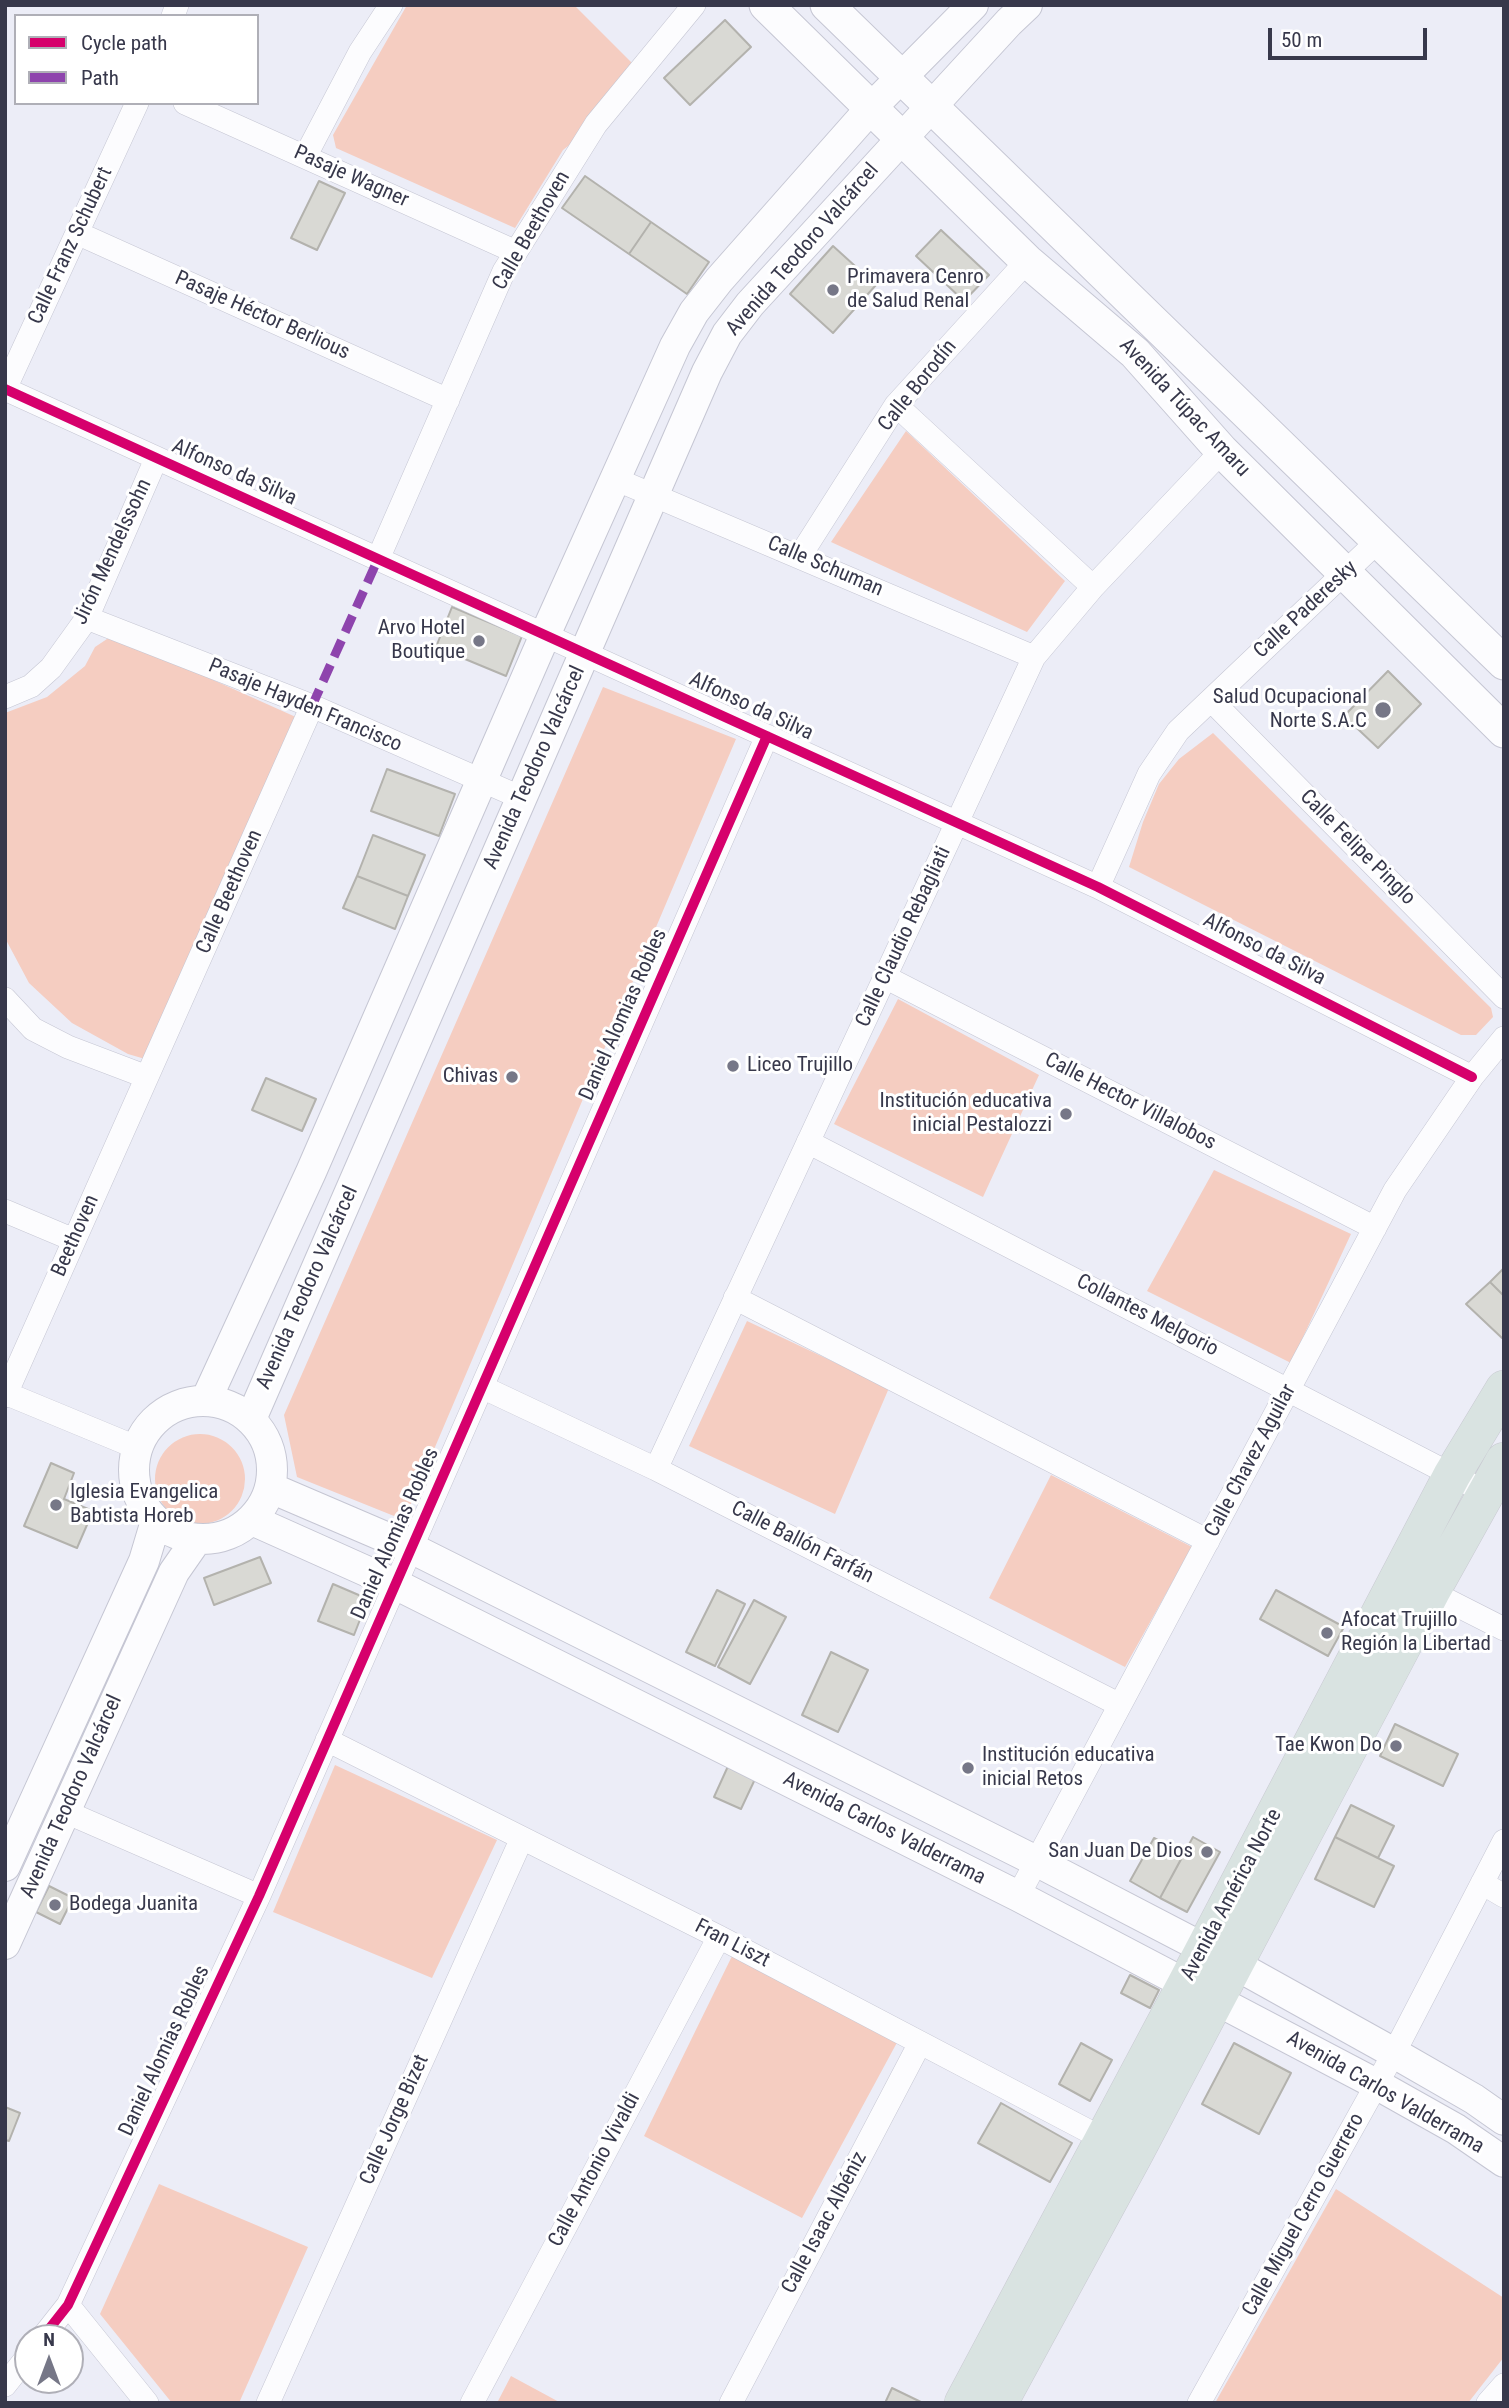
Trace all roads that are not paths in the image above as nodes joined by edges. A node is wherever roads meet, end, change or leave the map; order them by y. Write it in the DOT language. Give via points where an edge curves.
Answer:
graph roads {
  1 [pos="391,5"];
  2 [pos="694,5"];
  3 [pos="766,5"];
  4 [pos="827,5"];
  5 [pos="973,5"];
  6 [pos="1027,5"];
  7 [pos="901,77"];
  8 [pos="136,105"];
  9 [pos="189,105"];
  10 [pos="932,107"];
  11 [pos="871,108"];
  12 [pos="902,138"];
  13 [pos="305,157"];
  14 [pos="77,233"];
  15 [pos="516,252"];
  16 [pos="1027,261"];
  17 [pos="5,389"];
  18 [pos="448,400"];
  19 [pos="896,405"];
  20 [pos="1222,451"];
  21 [pos="156,459"];
  22 [pos="615,479"];
  23 [pos="654,496"];
  24 [pos="1378,541"];
  25 [pos="800,556"];
  26 [pos="378,559"];
  27 [pos="1345,573"];
  28 [pos="1093,587"];
  29 [pos="87,618"];
  30 [pos="545,635"];
  31 [pos="585,653"];
  32 [pos="1034,657"];
  33 [pos="1504,663"];
  34 [pos="5,697"];
  35 [pos="1211,700"];
  36 [pos="313,706"];
  37 [pos="1504,731"];
  38 [pos="767,736"];
  39 [pos="482,781"];
  40 [pos="522,798"];
  41 [pos="957,823"];
  42 [pos="1098,887"];
  43 [pos="885,977"];
  44 [pos="1504,997"];
  45 [pos="5,999"];
  46 [pos="1504,1038"];
  47 [pos="147,1077"];
  48 [pos="1472,1077"];
  49 [pos="808,1142"];
  50 [pos="312,1172"];
  51 [pos="352,1188"];
  52 [pos="5,1211"];
  53 [pos="1375,1228"];
  54 [pos="74,1240"];
  55 [pos="735,1298"];
  56 [pos="482,1387"];
  57 [pos="1504,1388"];
  58 [pos="1289,1390"];
  59 [pos="6,1394"];
  60 [pos="206,1400"];
  61 [pos="250,1419"];
  62 [pos="138,1448"];
  63 [pos="1504,1461"];
  64 [pos="656,1469"];
  65 [pos="1452,1475"];
  66 [pos="271,1488"];
  67 [pos="1485,1492"];
  68 [pos="252,1520"];
  69 [pos="156,1521"];
  70 [pos="197,1539"];
  71 [pos="1208,1541"];
  72 [pos="411,1548"];
  73 [pos="395,1584"];
  74 [pos="1431,1592"];
  75 [pos="1504,1629"];
  76 [pos="1120,1705"];
  77 [pos="327,1740"];
  78 [pos="66,1812"];
  79 [pos="522,1838"];
  80 [pos="1504,1840"];
  81 [pos="1036,1861"];
  82 [pos="5,1866"];
  83 [pos="1482,1883"];
  84 [pos="259,1896"];
  85 [pos="1018,1896"];
  86 [pos="1504,1896"];
  87 [pos="719,1937"];
  88 [pos="5,1944"];
  89 [pos="1219,1956"];
  90 [pos="1200,1992"];
  91 [pos="920,2043"];
  92 [pos="1394,2053"];
  93 [pos="1376,2084"];
  94 [pos="1504,2120"];
  95 [pos="1118,2147"];
  96 [pos="1504,2162"];
  97 [pos="68,2305"];
  98 [pos="53,2324"];
  99 [pos="1504,2385"];
  100 [pos="147,2403"];
  101 [pos="268,2403"];
  102 [pos="472,2403"];
  103 [pos="731,2403"];
  104 [pos="963,2403"];
  105 [pos="999,2403"];
  106 [pos="1199,2403"];
  107 [pos="1488,2403"];
  1 -- 13 [label="street" via="360,52"];
  2 -- 15 [label="street, Calle Beethoven" via="596,124"];
  3 -- 11 [label="main road, Avenida Túpac Amaru"];
  4 -- 7 [label="main road, Avenida Túpac Amaru"];
  5 -- 7 [label="street, Avenida Teodoro Valcárcel"];
  6 -- 10 [label="street, Avenida Teodoro Valcárcel"];
  7 -- 10 [label="main road, Avenida Túpac Amaru"];
  7 -- 11 [label="street, Avenida Teodoro Valcárcel"];
  8 -- 14 [label="street, Calle Franz Schubert"];
  9 -- 13 [label="street, Pasaje Wagner"];
  10 -- 12 [label="street, Avenida Teodoro Valcárcel"];
  10 -- 24 [label="main road, Avenida Túpac Amaru"];
  11 -- 12 [label="main road, Avenida Túpac Amaru"];
  11 -- 22 [label="street, Avenida Teodoro Valcárcel" via="694,312"];
  12 -- 16 [label="main road, Avenida Túpac Amaru"];
  12 -- 23 [label="street, Avenida Teodoro Valcárcel" via="727,334"];
  13 -- 15 [label="street, Pasaje Wagner"];
  14 -- 17 [label="street, Calle Franz Schubert"];
  14 -- 18 [label="street, Pasaje Héctor Berlious"];
  15 -- 18 [label="street, Calle Beethoven"];
  16 -- 19 [label="street, Calle Borodín"];
  16 -- 20 [label="main road, Avenida Túpac Amaru" via="1135,353"];
  17 -- 21 [label="street, Alfonso da Silva"];
  18 -- 26 [label="street, Calle Beethoven"];
  19 -- 25 [label="street, Calle Borodín"];
  19 -- 28 [label="street"];
  20 -- 27 [label="main road, Avenida Túpac Amaru"];
  20 -- 28 [label="street, Calle Claudio Rebagliati"];
  21 -- 26 [label="street, Alfonso da Silva"];
  21 -- 29 [label="street, Jirón Mendelssohn"];
  22 -- 23 [label="street, Calle Schuman"];
  22 -- 30 [label="street, Avenida Teodoro Valcárcel"];
  23 -- 25 [label="street, Calle Schuman"];
  23 -- 31 [label="street, Avenida Teodoro Valcárcel"];
  24 -- 27 [label="street, Calle Paderesky"];
  24 -- 33 [label="main road, Avenida Túpac Amaru"];
  25 -- 32 [label="street, Calle Schuman"];
  26 -- 30 [label="street, Alfonso da Silva"];
  27 -- 35 [label="street, Calle Paderesky"];
  27 -- 37 [label="main road, Avenida Túpac Amaru"];
  28 -- 32 [label="street, Calle Claudio Rebagliati"];
  29 -- 34 [label="street, Jirón Mendelssohn" via="51,668 31,685"];
  29 -- 36 [label="street, Pasaje Hayden Francisco"];
  30 -- 31 [label="street, Alfonso da Silva"];
  30 -- 39 [label="street, Avenida Teodoro Valcárcel"];
  31 -- 38 [label="street, Alfonso da Silva"];
  31 -- 40 [label="street, Avenida Teodoro Valcárcel"];
  32 -- 41 [label="street, Calle Claudio Rebagliati"];
  35 -- 42 [label="street, Calle Paderesky" via="1178,732 1149,774"];
  35 -- 44 [label="street, Calle Felipe Pinglo"];
  36 -- 39 [label="street, Pasaje Hayden Francisco"];
  36 -- 47 [label="street, Calle Beethoven"];
  38 -- 41 [label="street, Alfonso da Silva"];
  38 -- 56 [label="street, Daniel Alomias Robles"];
  39 -- 40 [label="street, Pasaje Hayden Francisco"];
  39 -- 50 [label="street, Avenida Teodoro Valcárcel"];
  40 -- 51 [label="street, Avenida Teodoro Valcárcel"];
  41 -- 42 [label="street, Alfonso da Silva"];
  41 -- 43 [label="street, Calle Claudio Rebagliati"];
  42 -- 48 [label="street, Alfonso da Silva"];
  43 -- 49 [label="street, Calle Claudio Rebagliati"];
  43 -- 53 [label="street, Calle Hector Villalobos"];
  45 -- 47 [label="street" via="33,1029"];
  46 -- 48 [label="street, Calle Chavez Aguilar"];
  47 -- 54 [label="street, Beethoven"];
  48 -- 53 [label="street, Calle Chavez Aguilar" via="1395,1190"];
  49 -- 55 [label="street, Calle Claudio Rebagliati"];
  49 -- 58 [label="street, Collantes Melgorio"];
  50 -- 51 [label="street"];
  50 -- 60 [label="street, Avenida Teodoro Valcárcel"];
  51 -- 61 [label="street, Avenida Teodoro Valcárcel"];
  52 -- 54 [label="street"];
  53 -- 58 [label="street, Calle Chavez Aguilar"];
  54 -- 59 [label="street, Beethoven"];
  55 -- 64 [label="street, Calle Claudio Rebagliati"];
  55 -- 71 [label="street"];
  56 -- 64 [label="street, Calle Ballón Farfán"];
  56 -- 72 [label="street, Daniel Alomias Robles"];
  57 -- 65 [label="main road, Avenida América Norte"];
  58 -- 65 [label="street, Collantes Melgorio"];
  58 -- 71 [label="street, Calle Chavez Aguilar"];
  59 -- 62 [label="street"];
  60 -- 61 [label="street" via="229,1406"];
  60 -- 62 [label="street" via="165,1412"];
  61 -- 66 [label="street" via="270,1451"];
  62 -- 69 [label="street" via="136,1487"];
  63 -- 67 [label="main road, Avenida América Norte"];
  64 -- 76 [label="street, Calle Ballón Farfán"];
  65 -- 67 [label="street, Collantes Melgorio"];
  65 -- 89 [label="main road, Avenida América Norte"];
  66 -- 68 [label="street"];
  66 -- 72 [label="street, Avenida Carlos Valderrama"];
  67 -- 74 [label="main road, Avenida América Norte"];
  68 -- 70 [label="street" via="217,1538"];
  68 -- 73 [label="street, Avenida Carlos Valderrama"];
  69 -- 70 [label="street"];
  69 -- 82 [label="street, Avenida Teodoro Valcárcel" via="144,1561"];
  70 -- 78 [label="street, Avenida Teodoro Valcárcel" via="174,1572"];
  71 -- 76 [label="street, Calle Chavez Aguilar"];
  72 -- 73 [label="street, Daniel Alomias Robles"];
  72 -- 81 [label="street, Avenida Carlos Valderrama"];
  73 -- 77 [label="street, Daniel Alomias Robles"];
  73 -- 85 [label="street, Avenida Carlos Valderrama"];
  74 -- 75 [label="street"];
  74 -- 89 [label="main road, Avenida América Norte"];
  76 -- 81 [label="street, Calle Chavez Aguilar"];
  77 -- 79 [label="street, Fran Liszt"];
  77 -- 84 [label="street, Daniel Alomias Robles"];
  78 -- 84 [label="street"];
  78 -- 88 [label="street, Avenida Teodoro Valcárcel"];
  79 -- 87 [label="street, Fran Liszt"];
  79 -- 101 [label="street, Calle Jorge Bizet"];
  80 -- 83 [label="street, Calle Miguel Cerro Guerrero"];
  81 -- 85 [label="street, Calle Chavez Aguilar"];
  81 -- 89 [label="street, Avenida Carlos Valderrama"];
  83 -- 86 [label="street"];
  83 -- 92 [label="street, Calle Miguel Cerro Guerrero"];
  84 -- 97 [label="street, Daniel Alomias Robles"];
  85 -- 90 [label="street, Avenida Carlos Valderrama"];
  87 -- 91 [label="street, Fran Liszt"];
  87 -- 102 [label="street, Calle Antonio Vivaldi"];
  89 -- 90 [label="main road, Avenida América Norte"];
  89 -- 92 [label="street, Avenida Carlos Valderrama"];
  90 -- 93 [label="street, Avenida Carlos Valderrama"];
  90 -- 95 [label="main road, Avenida América Norte"];
  91 -- 95 [label="street, Fran Liszt"];
  91 -- 103 [label="street, Calle Isaac Albéniz"];
  92 -- 93 [label="street, Calle Miguel Cerro Guerrero"];
  92 -- 94 [label="street, Avenida Carlos Valderrama"];
  93 -- 96 [label="street, Avenida Carlos Valderrama"];
  93 -- 106 [label="street, Calle Miguel Cerro Guerrero"];
  95 -- 104 [label="main road, Avenida América Norte"];
  95 -- 105 [label="main road, Avenida América Norte"];
  97 -- 98 [label="street, Daniel Alomias Robles"];
  97 -- 100 [label="street"];
  99 -- 107 [label="street"];
}
